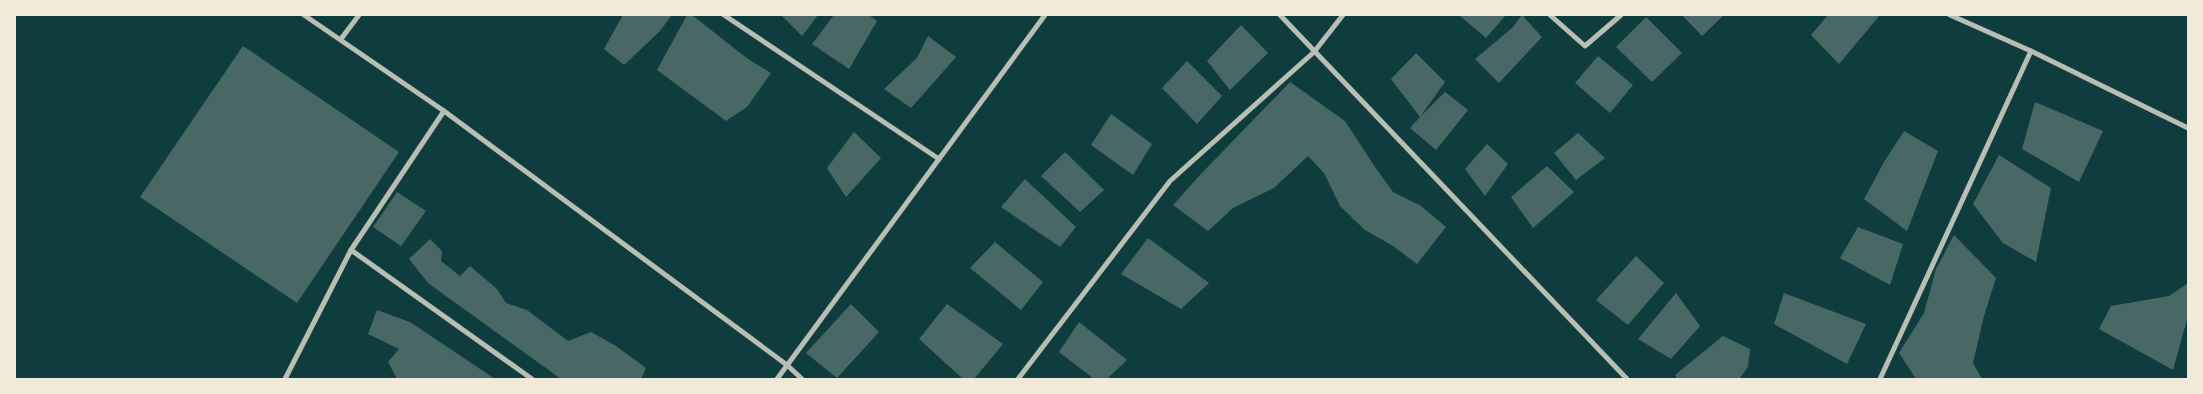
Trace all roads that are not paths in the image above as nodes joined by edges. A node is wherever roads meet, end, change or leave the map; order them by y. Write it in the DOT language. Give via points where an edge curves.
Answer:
graph roads {
  1 [pos="304,15"];
  2 [pos="358,15"];
  3 [pos="724,15"];
  4 [pos="1045,15"];
  5 [pos="1280,15"];
  6 [pos="1343,15"];
  7 [pos="1550,15"];
  8 [pos="1621,15"];
  9 [pos="1950,15"];
  10 [pos="341,39"];
  11 [pos="2031,51"];
  12 [pos="1314,52"];
  13 [pos="444,111"];
  14 [pos="2188,128"];
  15 [pos="939,159"];
  16 [pos="351,250"];
  17 [pos="787,365"];
  18 [pos="286,378"];
  19 [pos="532,379"];
  20 [pos="777,379"];
  21 [pos="802,379"];
  22 [pos="1018,379"];
  23 [pos="1626,379"];
  24 [pos="1880,379"];
  1 -- 10 [label="street"];
  2 -- 10 [label="street"];
  3 -- 15 [label="street"];
  4 -- 15 [label="street"];
  5 -- 12 [label="street"];
  6 -- 12 [label="street"];
  7 -- 8 [label="street" via="1585,46"];
  9 -- 11 [label="street"];
  10 -- 13 [label="street"];
  11 -- 14 [label="street"];
  11 -- 24 [label="street"];
  12 -- 22 [label="street" via="1170,181"];
  12 -- 23 [label="street"];
  13 -- 16 [label="street"];
  13 -- 17 [label="street"];
  15 -- 17 [label="street"];
  16 -- 18 [label="street"];
  16 -- 19 [label="street"];
  17 -- 20 [label="street"];
  17 -- 21 [label="street"];
}
